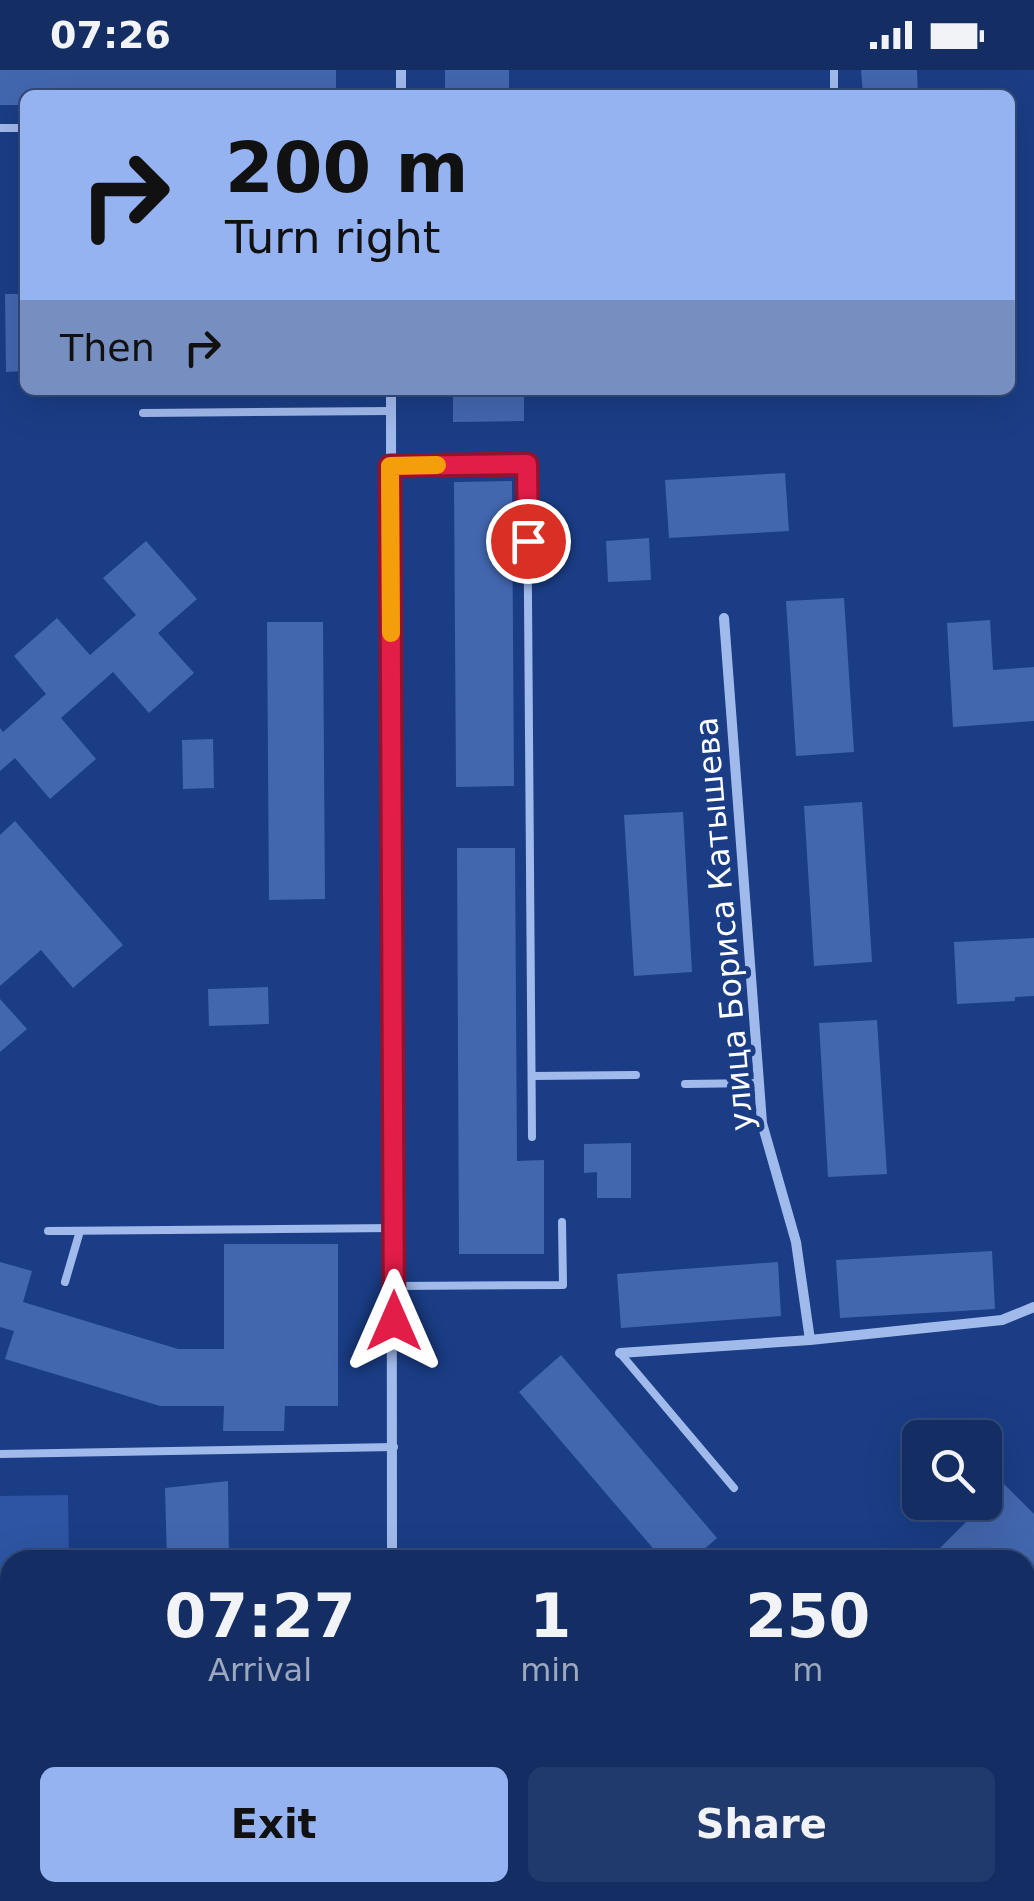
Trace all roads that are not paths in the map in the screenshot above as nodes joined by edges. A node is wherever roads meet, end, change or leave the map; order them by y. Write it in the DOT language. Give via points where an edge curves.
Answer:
graph roads {
  1 [pos="391,395"];
  2 [pos="390,411"];
  3 [pos="143,412"];
  4 [pos="390,466"];
  5 [pos="724,618"];
  6 [pos="636,1075"];
  7 [pos="532,1076"];
  8 [pos="685,1084"];
  9 [pos="759,1084"];
  10 [pos="532,1136"];
  11 [pos="562,1222"];
  12 [pos="394,1228"];
  13 [pos="80,1231"];
  14 [pos="48,1232"];
  15 [pos="65,1282"];
  16 [pos="394,1286"];
  17 [pos="1034,1307"];
  18 [pos="810,1340"];
  19 [pos="620,1354"];
  20 [pos="394,1447"];
  21 [pos="0,1454"];
  22 [pos="734,1488"];
  23 [pos="392,1550"];
  1 -- 2 [label="street"];
  2 -- 3 [label="lane"];
  2 -- 4 [label="street"];
  4 -- 7 [label="lane" via="527,464"];
  4 -- 12 [label="street"];
  5 -- 9 [label="street, улица Бориса Катышева"];
  6 -- 7 [label="lane"];
  7 -- 10 [label="lane"];
  8 -- 9 [label="lane"];
  9 -- 18 [label="street, улица Бориса Катышева" via="762,1123 796,1242"];
  11 -- 16 [label="lane" via="563,1284"];
  12 -- 13 [label="lane"];
  12 -- 16 [label="street"];
  13 -- 14 [label="lane"];
  13 -- 15 [label="lane"];
  16 -- 20 [label="street"];
  17 -- 18 [label="street" via="1002,1320"];
  18 -- 19 [label="street"];
  19 -- 22 [label="lane"];
  20 -- 21 [label="lane"];
  20 -- 23 [label="street"];
}
